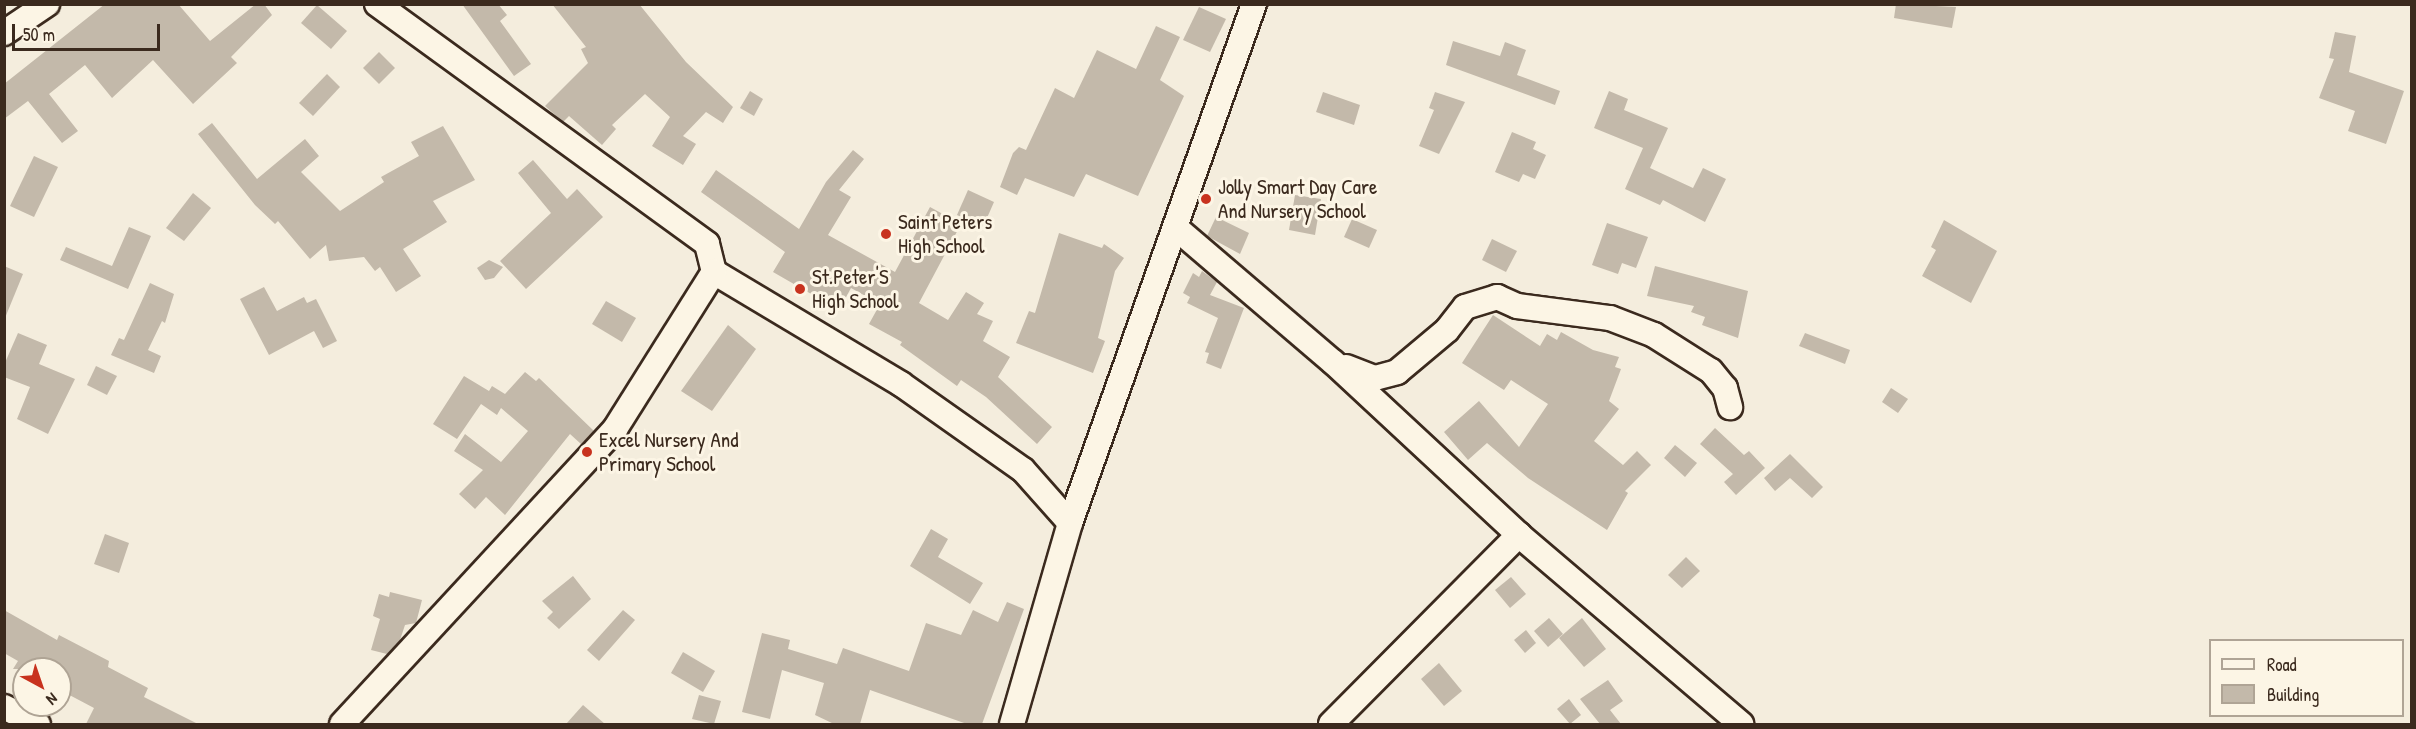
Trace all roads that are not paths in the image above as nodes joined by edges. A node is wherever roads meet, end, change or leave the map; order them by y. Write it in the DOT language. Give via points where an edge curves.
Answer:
graph roads {
  1 [pos="47,4"];
  2 [pos="377,4"];
  3 [pos="1254,4"];
  4 [pos="4,33"];
  5 [pos="1176,228"];
  6 [pos="714,272"];
  7 [pos="1333,362"];
  8 [pos="1730,407"];
  9 [pos="1070,523"];
  10 [pos="1519,535"];
  11 [pos="4,707"];
  12 [pos="38,724"];
  13 [pos="342,724"];
  14 [pos="1012,724"];
  15 [pos="1331,724"];
  16 [pos="1741,724"];
  1 -- 4 [label="street"];
  2 -- 6 [label="street" via="707,244"];
  3 -- 5 [label="street"];
  5 -- 7 [label="street"];
  5 -- 9 [label="street"];
  6 -- 9 [label="street" via="901,384 1023,470"];
  6 -- 13 [label="street" via="615,429"];
  7 -- 8 [label="street" via="1375,378 1388,376 1447,330 1465,306 1497,297 1517,306 1610,318 1654,335 1711,371 1725,388"];
  7 -- 10 [label="street"];
  9 -- 14 [label="street"];
  10 -- 15 [label="street"];
  10 -- 16 [label="street"];
  11 -- 12 [label="street"];
}
